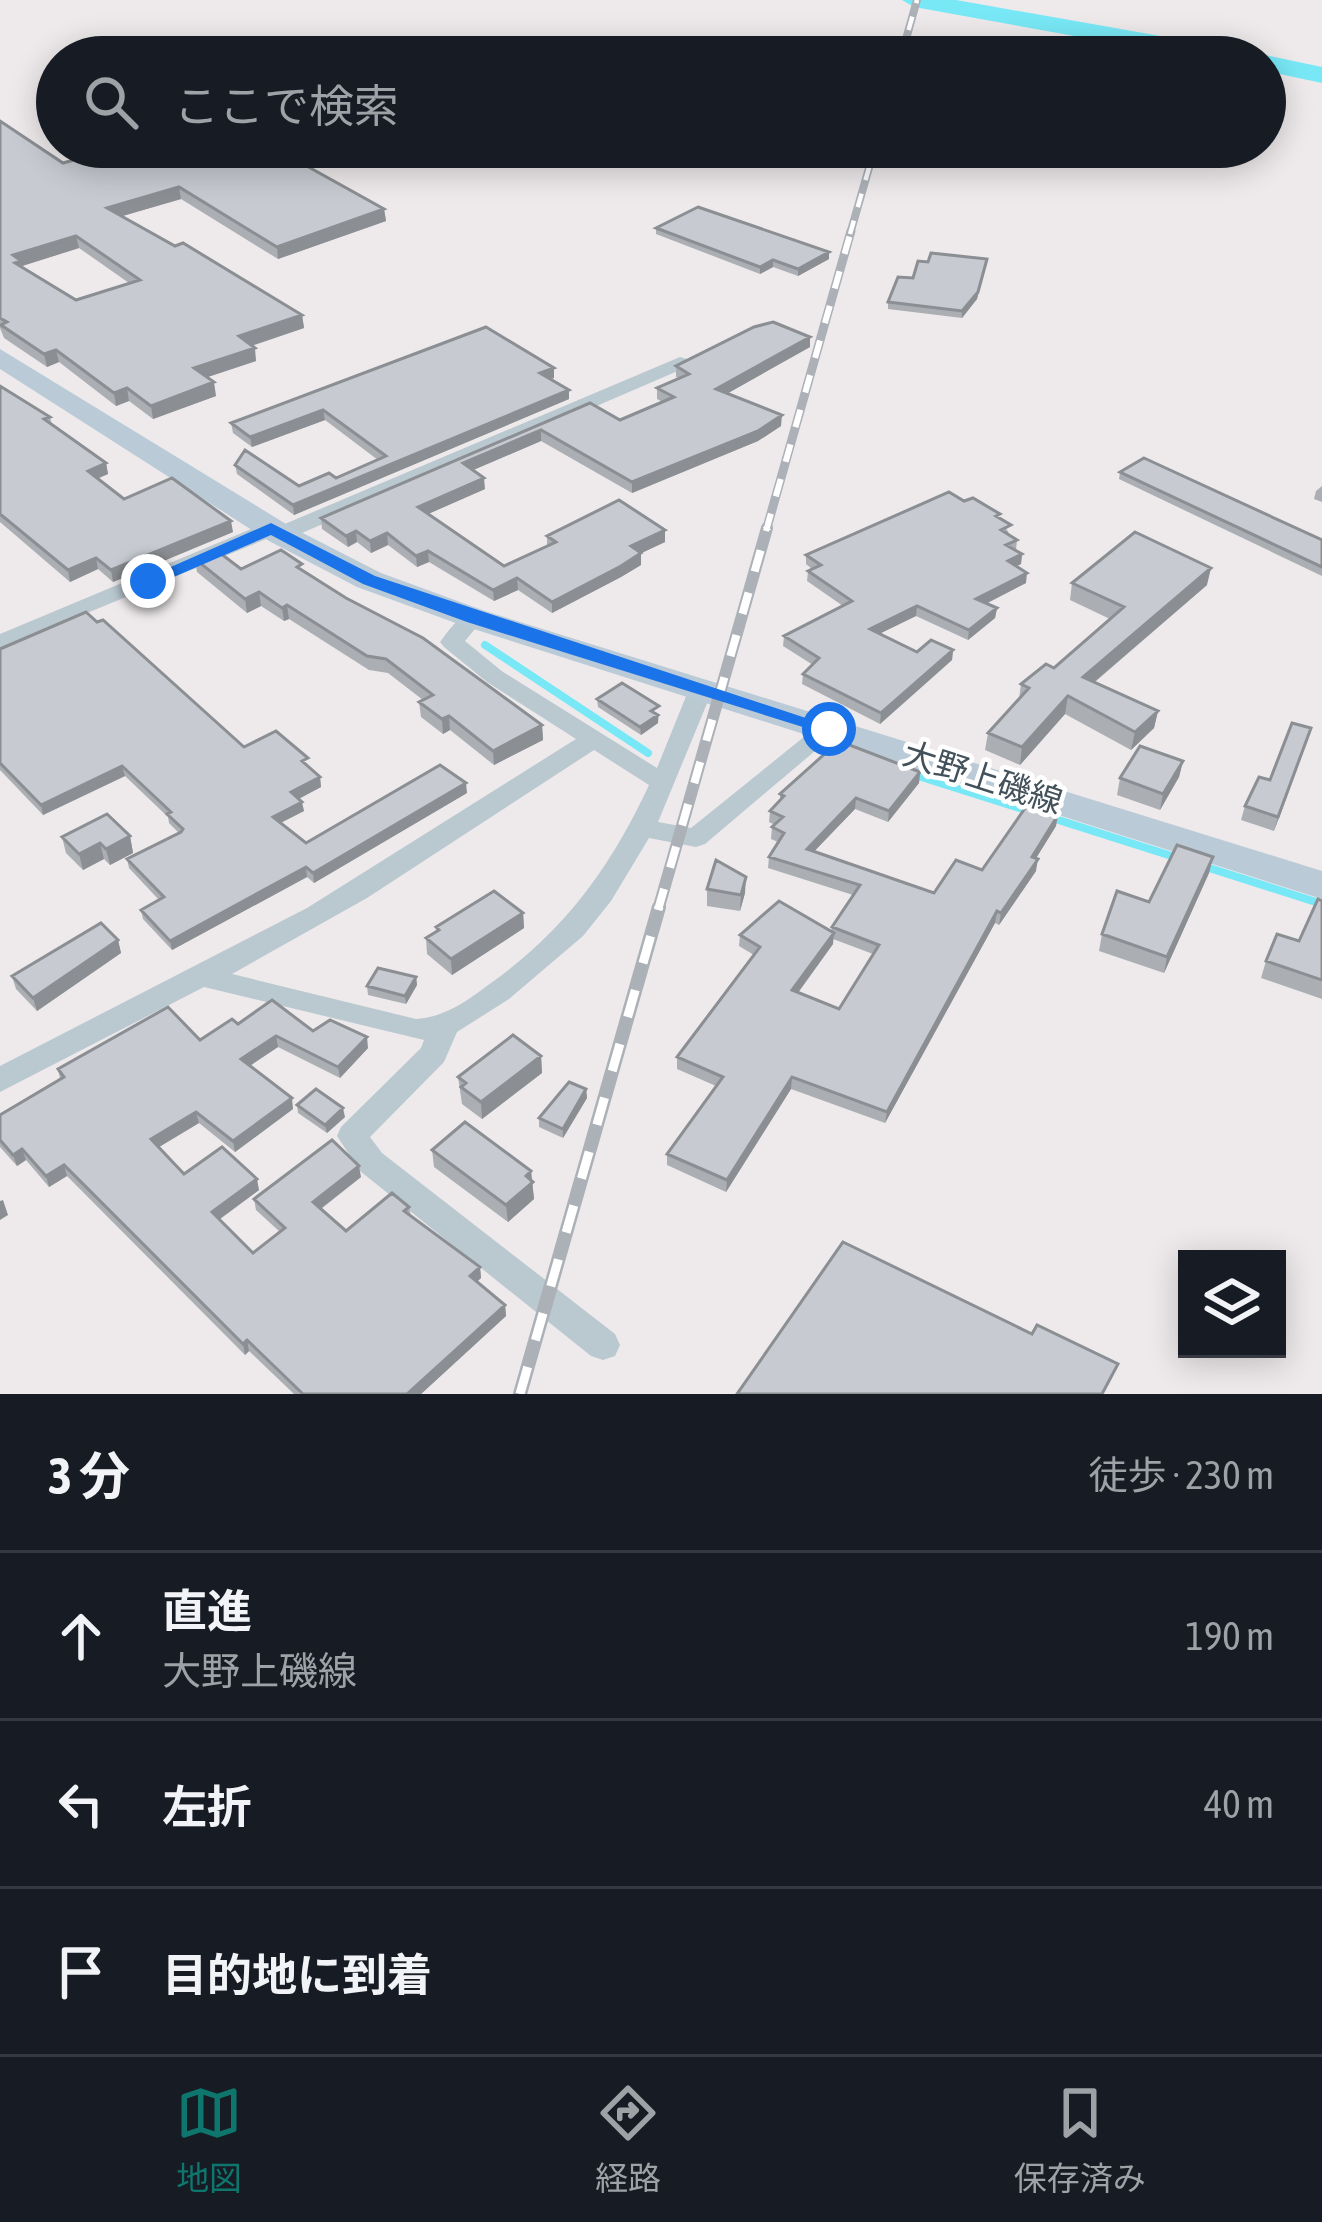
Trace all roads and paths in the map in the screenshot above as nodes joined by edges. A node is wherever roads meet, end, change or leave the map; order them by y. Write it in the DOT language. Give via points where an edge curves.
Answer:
graph roads {
  1 [pos="0,357"];
  2 [pos="680,364"];
  3 [pos="275,531"];
  4 [pos="473,618"];
  5 [pos="0,642"];
  6 [pos="701,688"];
  7 [pos="829,729"];
  8 [pos="594,740"];
  9 [pos="663,783"];
  10 [pos="645,828"];
  11 [pos="1322,885"];
  12 [pos="204,976"];
  13 [pos="443,1029"];
  14 [pos="0,1080"];
  15 [pos="603,1346"];
  1 -- 3 [label="main road, 大野上磯線"];
  2 -- 3 [label="street"];
  3 -- 4 [label="main road, 大野上磯線" via="369,580"];
  3 -- 5 [label="street"];
  4 -- 6 [label="main road, 大野上磯線"];
  4 -- 8 [label="street" via="452,642"];
  6 -- 7 [label="main road, 大野上磯線"];
  6 -- 9 [label="street"];
  7 -- 10 [label="street" via="696,838"];
  7 -- 11 [label="main road, 大野上磯線"];
  8 -- 9 [label="street"];
  8 -- 12 [label="street"];
  9 -- 10 [label="street"];
  10 -- 13 [label="street" via="612,887 572,931 518,980"];
  12 -- 13 [label="street" via="416,1030"];
  12 -- 14 [label="street"];
  13 -- 15 [label="street" via="434,1054 352,1136 371,1162"];
}
